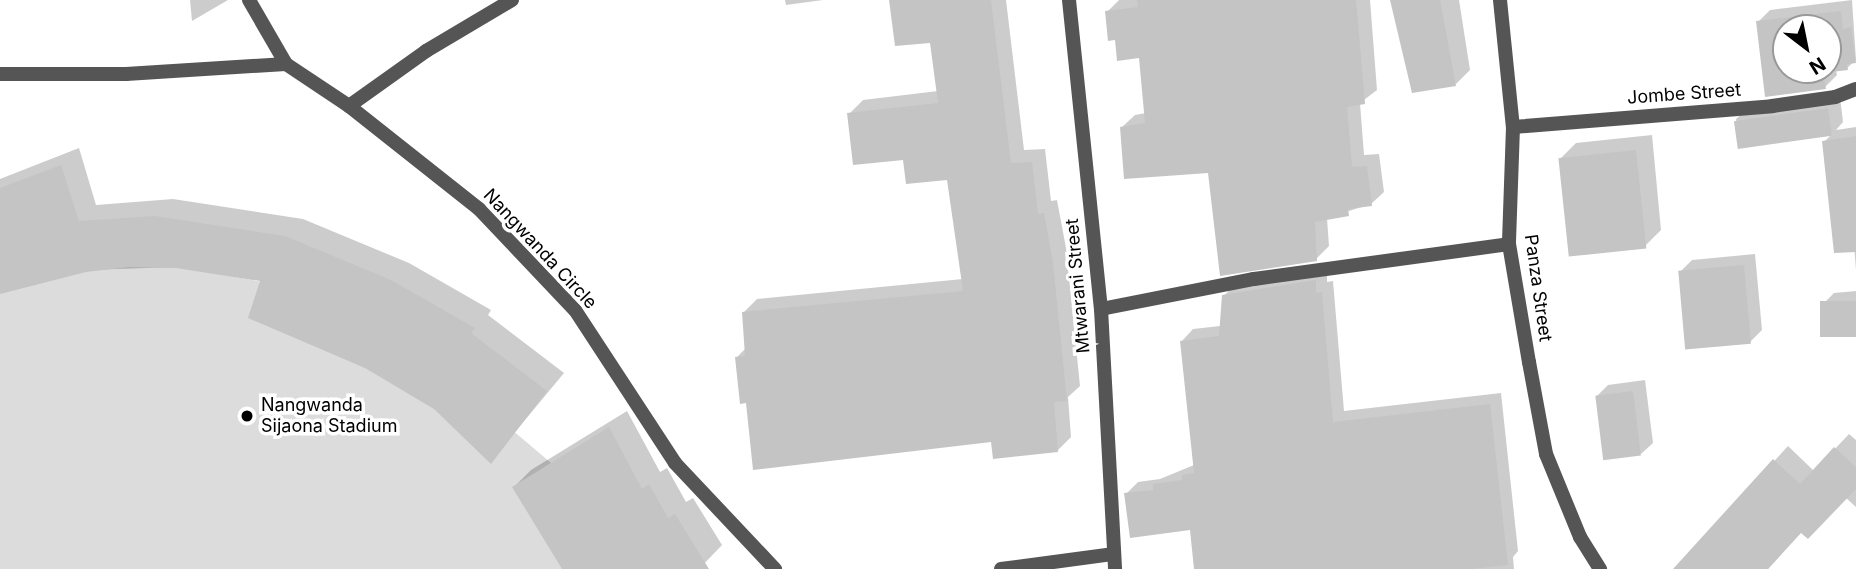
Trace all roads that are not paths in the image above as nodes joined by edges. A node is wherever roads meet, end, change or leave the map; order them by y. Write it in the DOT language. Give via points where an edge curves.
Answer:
graph roads {
  1 [pos="249,0"];
  2 [pos="512,0"];
  3 [pos="1069,0"];
  4 [pos="1500,0"];
  5 [pos="286,64"];
  6 [pos="0,74"];
  7 [pos="1856,89"];
  8 [pos="349,106"];
  9 [pos="1513,127"];
  10 [pos="1509,244"];
  11 [pos="1101,309"];
  12 [pos="1114,554"];
  13 [pos="775,569"];
  14 [pos="1001,569"];
  15 [pos="1115,569"];
  16 [pos="1600,569"];
  1 -- 5 [label="street, Nangwanda Circle"];
  2 -- 8 [label="street" via="426,51"];
  3 -- 11 [label="street, Mtwarani Street"];
  4 -- 9 [label="street, Panza Street"];
  5 -- 6 [label="street" via="127,74"];
  5 -- 8 [label="street, Nangwanda Circle"];
  7 -- 9 [label="street, Jombe Street" via="1835,97 1772,106"];
  8 -- 13 [label="street, Nangwanda Circle" via="479,209 575,310 675,463"];
  9 -- 10 [label="street, Panza Street"];
  10 -- 11 [label="street" via="1254,278"];
  10 -- 16 [label="street, Panza Street" via="1546,454 1580,537"];
  11 -- 12 [label="street, Mtwarani Street"];
  12 -- 14 [label="street"];
  12 -- 15 [label="street, Mtwarani Street"];
}
